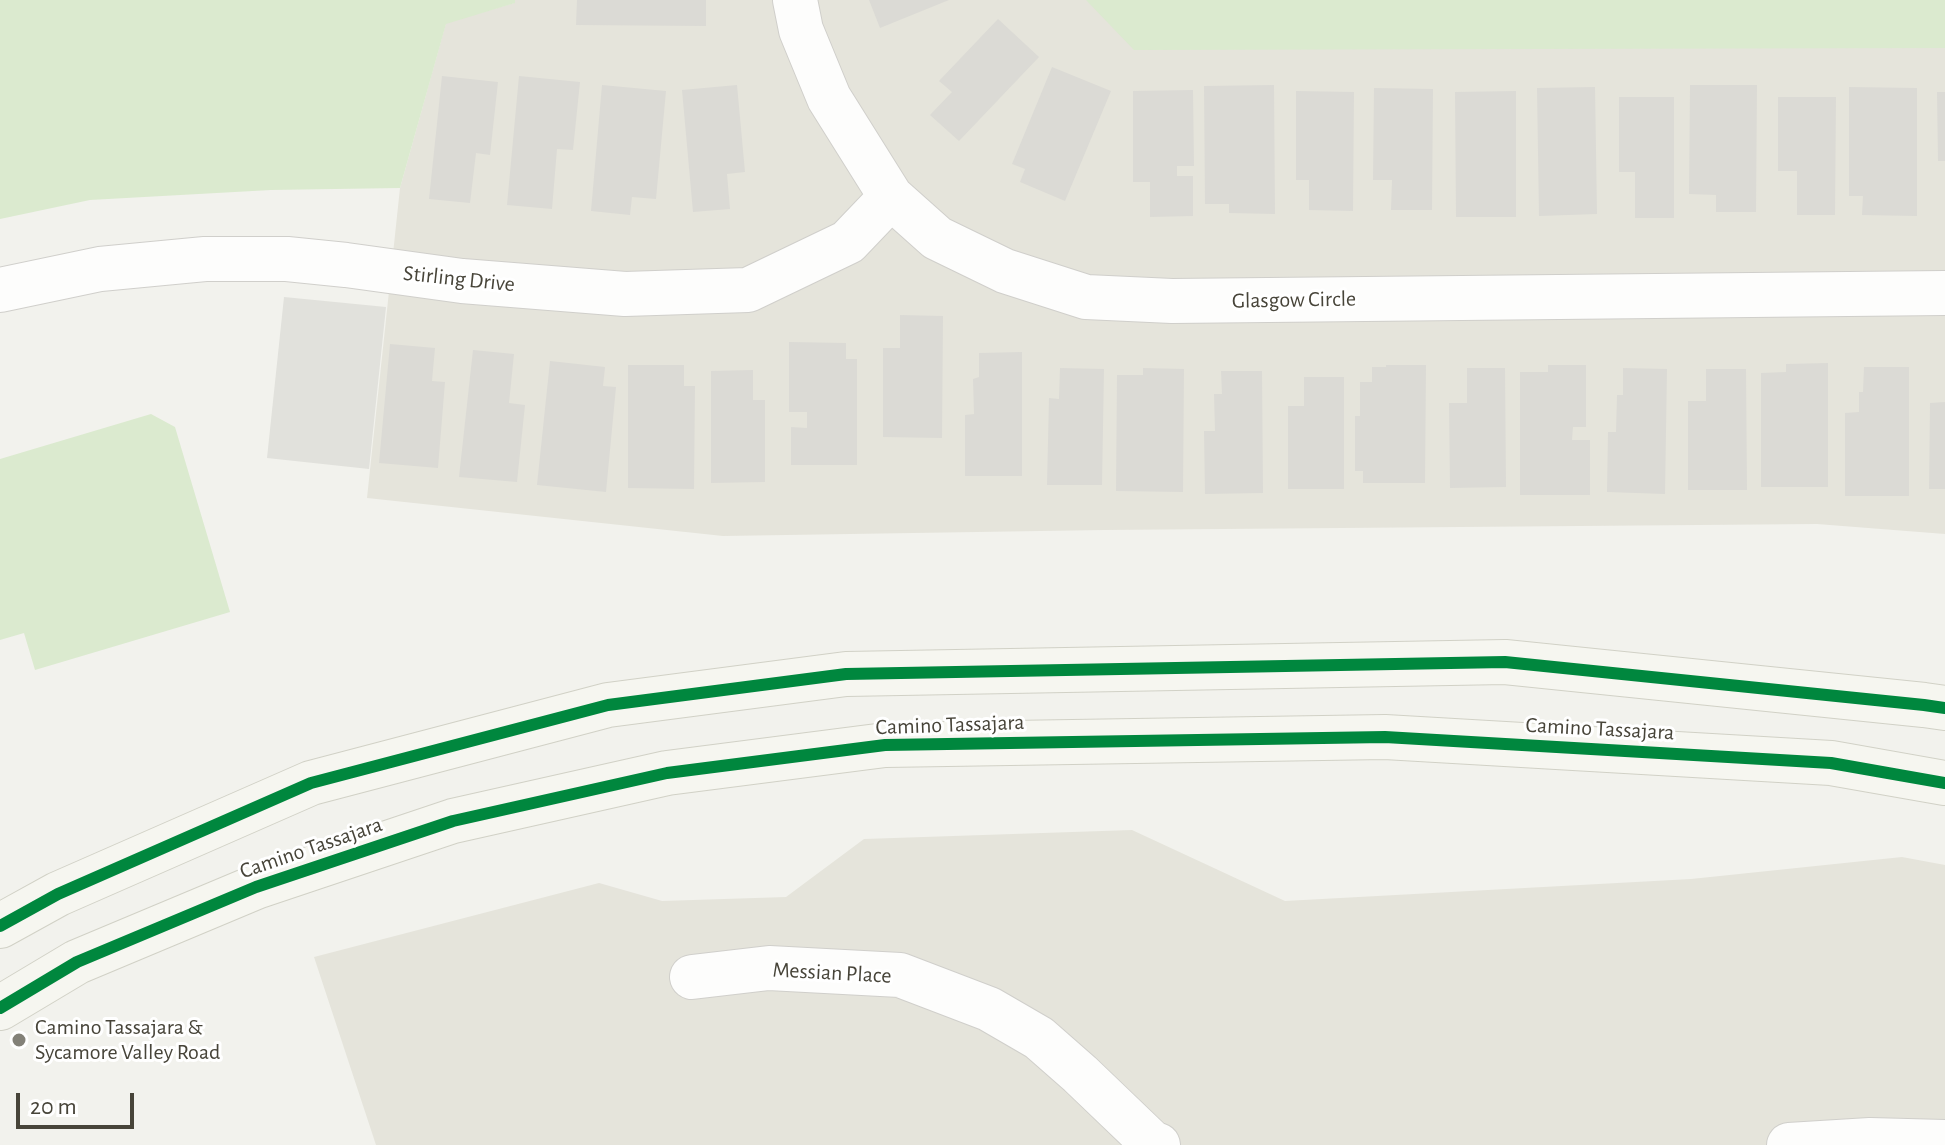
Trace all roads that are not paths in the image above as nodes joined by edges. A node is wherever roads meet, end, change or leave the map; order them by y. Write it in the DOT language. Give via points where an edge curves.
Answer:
graph roads {
  1 [pos="795,0"];
  2 [pos="891,197"];
  3 [pos="0,290"];
  4 [pos="1945,293"];
  5 [pos="1945,708"];
  6 [pos="1945,783"];
  7 [pos="0,926"];
  8 [pos="692,977"];
  9 [pos="0,1008"];
  10 [pos="1945,1142"];
  11 [pos="1158,1145"];
  12 [pos="1789,1145"];
  1 -- 2 [label="street, Glasgow Circle" via="801,30 829,98"];
  2 -- 3 [label="street, Stirling Drive" via="848,242 748,290 625,294 287,259 205,259 100,269"];
  2 -- 4 [label="street, Glasgow Circle" via="937,238 1005,271 1086,297 1172,301"];
  5 -- 7 [label="main road" via="1505,662 846,674 608,705 311,783 58,894"];
  6 -- 9 [label="main road, Camino Tassajara" via="1831,763 1385,737 885,745 667,773 453,821 256,887 77,962"];
  8 -- 11 [label="street, Messian Place" via="769,968 900,975 989,1009 1039,1038"];
  10 -- 12 [label="street"];
}
